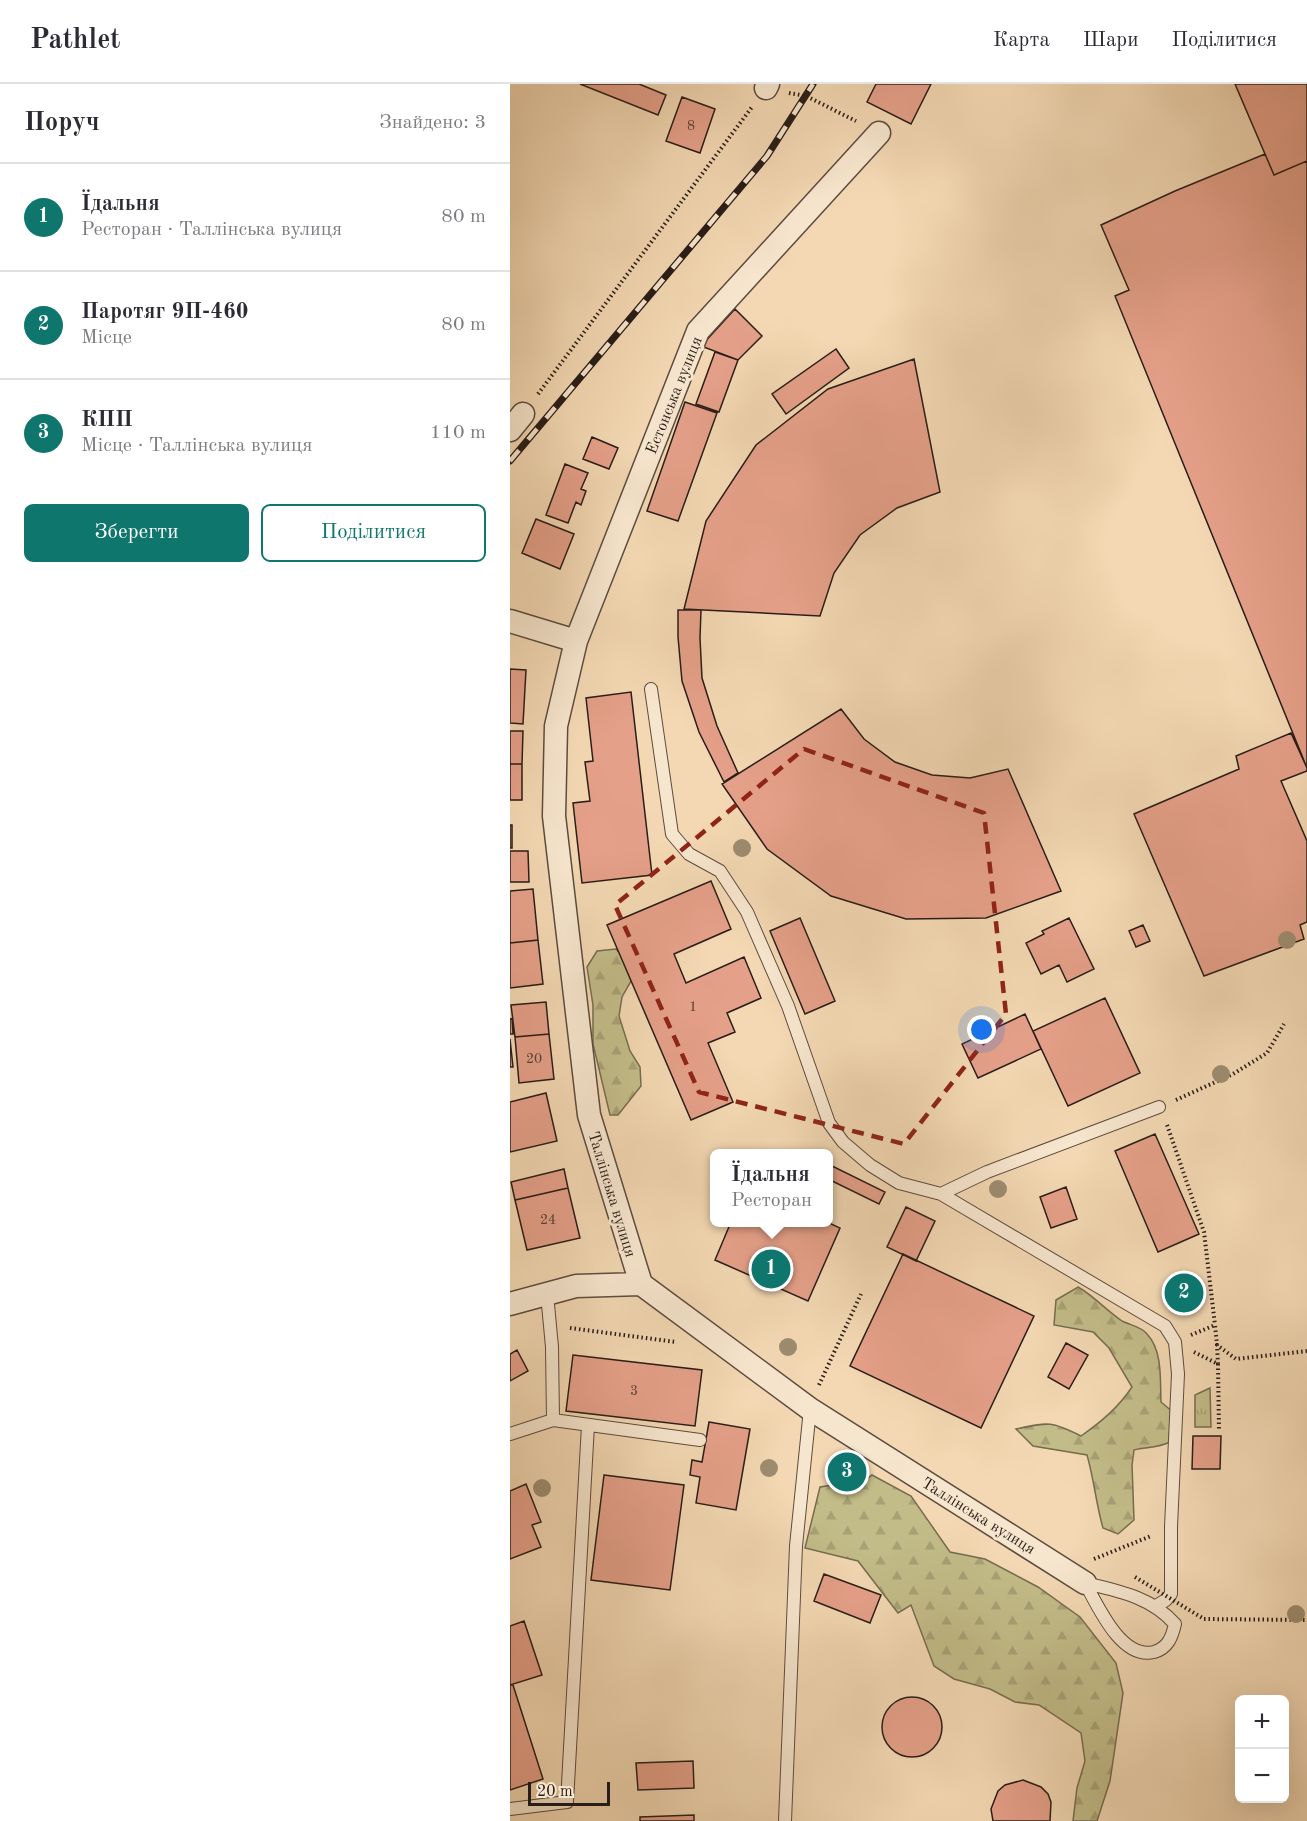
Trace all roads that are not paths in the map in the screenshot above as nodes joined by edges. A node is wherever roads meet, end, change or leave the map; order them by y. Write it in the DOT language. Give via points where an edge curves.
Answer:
graph roads {
  1 [pos="879,133"];
  2 [pos="510,621"];
  3 [pos="576,641"];
  4 [pos="651,688"];
  5 [pos="1159,1107"];
  6 [pos="941,1194"];
  7 [pos="640,1284"];
  8 [pos="546,1294"];
  9 [pos="510,1304"];
  10 [pos="814,1398"];
  11 [pos="553,1420"];
  12 [pos="588,1425"];
  13 [pos="510,1434"];
  14 [pos="700,1440"];
  15 [pos="1085,1583"];
  16 [pos="1156,1606"];
  17 [pos="510,1809"];
  18 [pos="786,1821"];
  1 -- 3 [label="street, Естонська вулиця" via="698,332"];
  2 -- 3 [label="street"];
  3 -- 7 [label="street, Таллінська вулиця" via="556,726 554,816 589,1115"];
  4 -- 6 [label="lane" via="672,834 689,854 720,871 747,912 788,1006 829,1123 843,1143 870,1166 899,1183"];
  5 -- 6 [label="lane" via="987,1172"];
  6 -- 16 [label="lane" via="1166,1326 1175,1342 1178,1374 1171,1594"];
  7 -- 8 [label="street" via="576,1286"];
  7 -- 10 [label="street, Таллінська вулиця"];
  8 -- 9 [label="street"];
  8 -- 11 [label="lane" via="552,1347"];
  10 -- 15 [label="street, Таллінська вулиця"];
  10 -- 18 [label="lane" via="796,1545"];
  11 -- 12 [label="lane"];
  11 -- 13 [label="lane"];
  12 -- 14 [label="lane"];
  12 -- 17 [label="lane" via="567,1802"];
  15 -- 16 [label="lane" via="1129,1593"];
  15 -- 16 [label="lane" via="1116,1636 1144,1653 1157,1651 1171,1641 1175,1624"];
}
